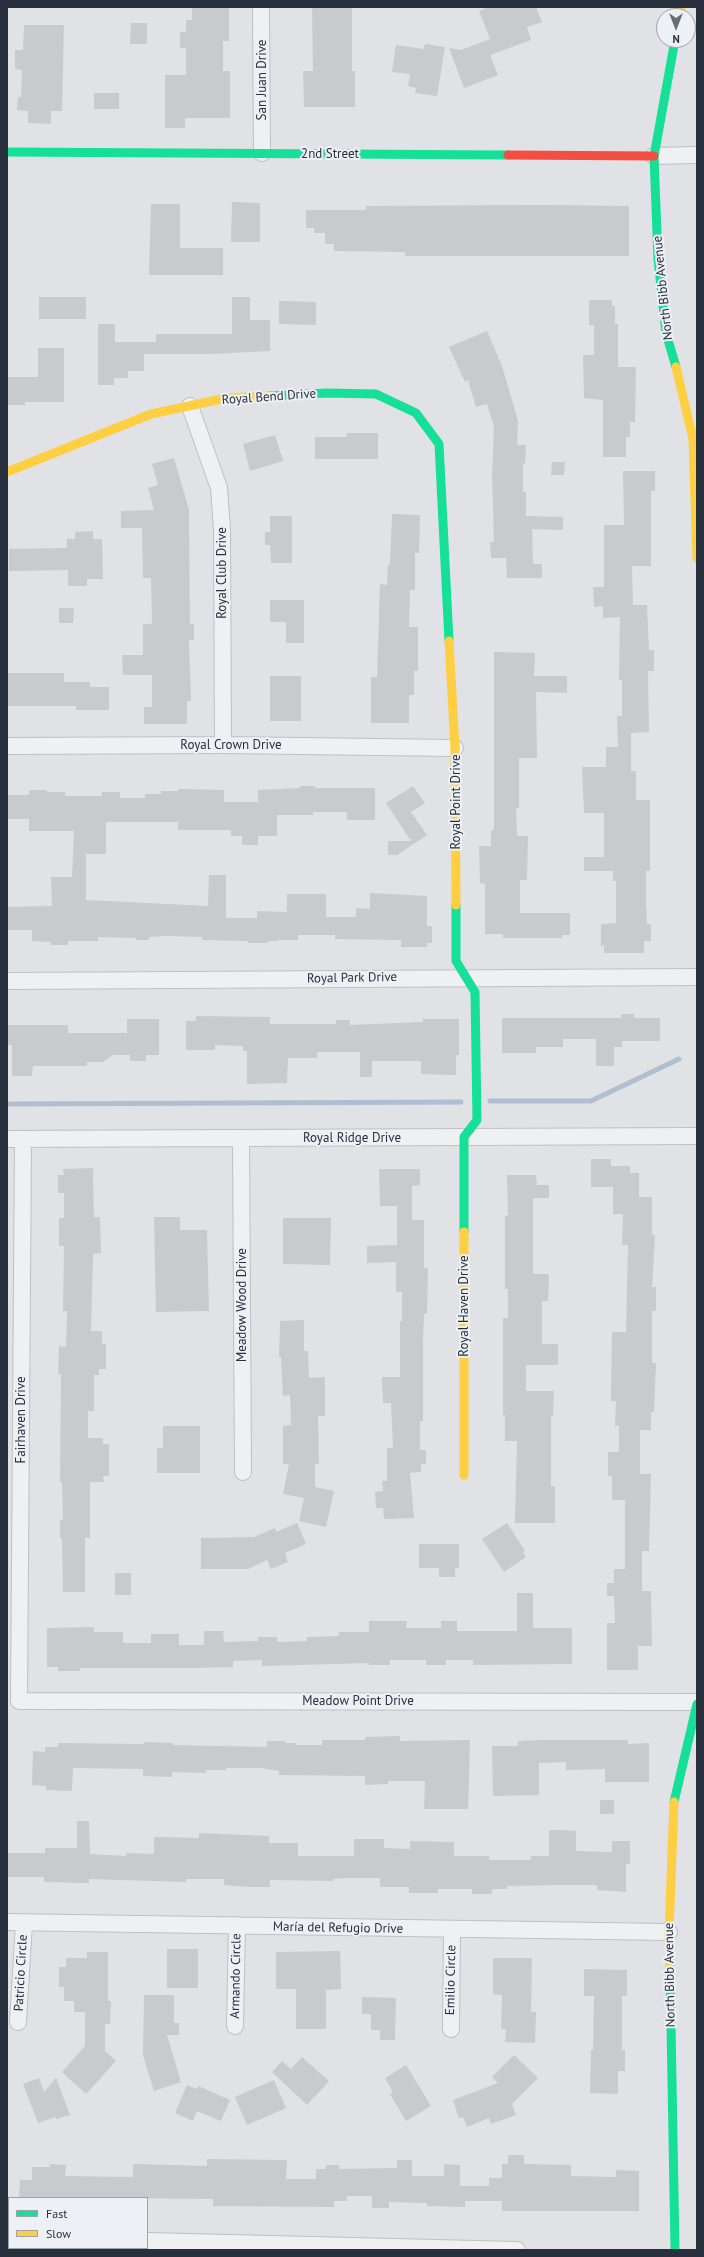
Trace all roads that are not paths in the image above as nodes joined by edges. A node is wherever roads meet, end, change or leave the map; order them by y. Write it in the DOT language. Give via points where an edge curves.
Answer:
graph roads {
  1 [pos="261,7"];
  2 [pos="674,48"];
  3 [pos="7,152"];
  4 [pos="262,153"];
  5 [pos="697,155"];
  6 [pos="654,156"];
  7 [pos="190,406"];
  8 [pos="439,457"];
  9 [pos="7,472"];
  10 [pos="697,558"];
  11 [pos="222,745"];
  12 [pos="7,746"];
  13 [pos="456,748"];
  14 [pos="464,977"];
  15 [pos="697,977"];
  16 [pos="7,981"];
  17 [pos="697,1136"];
  18 [pos="464,1137"];
  19 [pos="241,1138"];
  20 [pos="23,1139"];
  21 [pos="7,1140"];
  22 [pos="243,1472"];
  23 [pos="464,1475"];
  24 [pos="19,1702"];
  25 [pos="697,1703"];
  26 [pos="7,1922"];
  27 [pos="24,1923"];
  28 [pos="237,1925"];
  29 [pos="452,1930"];
  30 [pos="669,1932"];
  31 [pos="18,2022"];
  32 [pos="235,2026"];
  33 [pos="451,2029"];
  34 [pos="148,2241"];
  35 [pos="183,2246"];
  36 [pos="517,2250"];
  37 [pos="675,2250"];
  1 -- 4 [label="street, San Juan Drive"];
  2 -- 6 [label="main road, North Bibb Avenue"];
  3 -- 4 [label="main road, 2nd Street"];
  4 -- 6 [label="main road, 2nd Street"];
  5 -- 6 [label="street"];
  6 -- 10 [label="main road, North Bibb Avenue" via="658,259 666,333 693,439"];
  7 -- 8 [label="main road, Royal Bend Drive" via="226,398 327,393 376,394 416,413 439,444"];
  7 -- 9 [label="main road, Royal Bend Drive" via="151,414"];
  7 -- 11 [label="street, Royal Club Drive" via="219,488 222,530"];
  8 -- 13 [label="main road, Royal Point Drive"];
  11 -- 12 [label="street, Royal Crown Drive"];
  11 -- 13 [label="street, Royal Crown Drive"];
  13 -- 14 [label="main road, Royal Point Drive" via="456,961"];
  14 -- 15 [label="street, Royal Park Drive"];
  14 -- 16 [label="street, Royal Park Drive"];
  14 -- 18 [label="main road, Royal Point Drive" via="476,992 477,1120"];
  17 -- 18 [label="street, Royal Ridge Drive"];
  18 -- 19 [label="street, Royal Ridge Drive"];
  18 -- 23 [label="main road, Royal Haven Drive"];
  19 -- 20 [label="street, Royal Ridge Drive"];
  19 -- 22 [label="street, Meadow Wood Drive"];
  20 -- 21 [label="street, Royal Ridge Drive"];
  20 -- 24 [label="street, Fairhaven Drive"];
  24 -- 25 [label="street, Meadow Point Drive"];
  25 -- 30 [label="main road, North Bibb Avenue" via="673,1806"];
  26 -- 27 [label="street, María del Refugio Drive"];
  27 -- 28 [label="street, María del Refugio Drive"];
  27 -- 31 [label="street, Patricio Circle"];
  28 -- 29 [label="street, María del Refugio Drive"];
  28 -- 32 [label="street, Armando Circle"];
  29 -- 30 [label="street, María del Refugio Drive"];
  29 -- 33 [label="street, Emilio Circle"];
  30 -- 37 [label="main road, North Bibb Avenue"];
  34 -- 35 [label="street"];
  35 -- 36 [label="street"];
}
